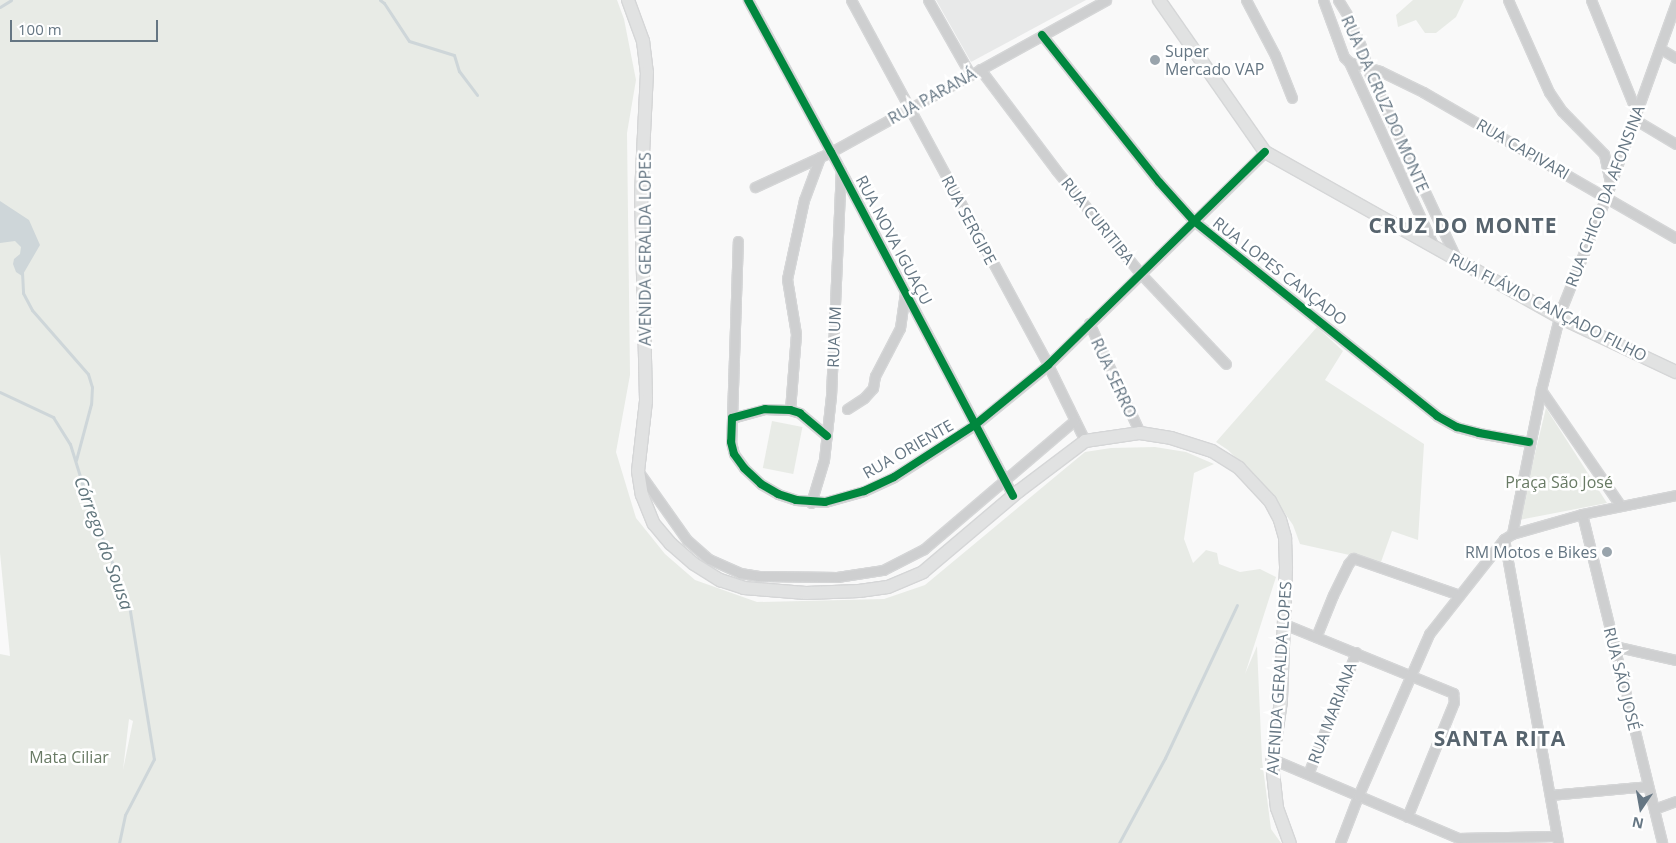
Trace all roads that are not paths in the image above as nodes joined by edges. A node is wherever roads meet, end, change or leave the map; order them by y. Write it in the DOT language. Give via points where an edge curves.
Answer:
graph roads {
  1 [pos="628,0"];
  2 [pos="748,0"];
  3 [pos="851,0"];
  4 [pos="928,0"];
  5 [pos="1106,0"];
  6 [pos="1159,0"];
  7 [pos="1246,0"];
  8 [pos="1323,0"];
  9 [pos="1338,0"];
  10 [pos="1508,0"];
  11 [pos="1591,0"];
  12 [pos="1676,3"];
  13 [pos="1042,35"];
  14 [pos="1661,49"];
  15 [pos="1676,58"];
  16 [pos="1349,62"];
  17 [pos="1366,66"];
  18 [pos="980,69"];
  19 [pos="970,74"];
  20 [pos="1292,98"];
  21 [pos="909,108"];
  22 [pos="1635,115"];
  23 [pos="1676,144"];
  24 [pos="831,152"];
  25 [pos="1265,152"];
  26 [pos="820,157"];
  27 [pos="841,169"];
  28 [pos="1610,182"];
  29 [pos="755,187"];
  30 [pos="1606,197"];
  31 [pos="1194,221"];
  32 [pos="1676,238"];
  33 [pos="738,242"];
  34 [pos="1434,248"];
  35 [pos="1459,262"];
  36 [pos="1140,273"];
  37 [pos="905,291"];
  38 [pos="1559,317"];
  39 [pos="1089,323"];
  40 [pos="1226,364"];
  41 [pos="1048,365"];
  42 [pos="1676,372"];
  43 [pos="1541,390"];
  44 [pos="790,410"];
  45 [pos="846,410"];
  46 [pos="732,418"];
  47 [pos="1074,422"];
  48 [pos="976,424"];
  49 [pos="1140,433"];
  50 [pos="827,436"];
  51 [pos="1085,441"];
  52 [pos="1529,442"];
  53 [pos="638,471"];
  54 [pos="1005,482"];
  55 [pos="1676,495"];
  56 [pos="1012,496"];
  57 [pos="811,503"];
  58 [pos="1620,505"];
  59 [pos="1582,514"];
  60 [pos="1508,536"];
  61 [pos="1459,595"];
  62 [pos="1284,624"];
  63 [pos="1316,637"];
  64 [pos="1614,646"];
  65 [pos="1356,652"];
  66 [pos="1676,660"];
  67 [pos="1410,674"];
  68 [pos="1272,759"];
  69 [pos="1308,774"];
  70 [pos="1648,786"];
  71 [pos="1550,795"];
  72 [pos="1358,796"];
  73 [pos="1676,801"];
  74 [pos="1654,809"];
  75 [pos="1407,817"];
  76 [pos="1446,839"];
  77 [pos="1558,839"];
  78 [pos="1290,843"];
  79 [pos="1340,843"];
  80 [pos="1662,843"];
  1 -- 53 [label="main road, AVENIDA GERALDA LOPES" via="643,41 647,72 641,194 646,401"];
  2 -- 24 [label="street, RUA NOVA IGUAÇU"];
  3 -- 21 [label="street, RUA SERGIPE"];
  4 -- 19 [label="street"];
  5 -- 13 [label="street, RUA PARANÁ"];
  6 -- 25 [label="main road"];
  7 -- 20 [label="street" via="1275,55"];
  8 -- 16 [label="street, RUA DA CRUZ DO MONTE" via="1344,58"];
  9 -- 17 [label="street, RUA DA CRUZ DO MONTE" via="1361,45"];
  10 -- 28 [label="street" via="1549,92 1562,111 1604,154"];
  11 -- 22 [label="street"];
  12 -- 14 [label="street, RUA CHICO DA AFONSINA"];
  13 -- 18 [label="street, RUA PARANÁ"];
  13 -- 31 [label="street, RUA LOPES CANÇADO"];
  14 -- 15 [label="street"];
  14 -- 22 [label="street, RUA CHICO DA AFONSINA"];
  16 -- 17 [label="street, RUA CAPIVARI"];
  16 -- 34 [label="street, RUA DA CRUZ DO MONTE"];
  17 -- 30 [label="street, RUA CAPIVARI" via="1423,92"];
  17 -- 35 [label="street, RUA DA CRUZ DO MONTE"];
  18 -- 19 [label="street, RUA PARANÁ"];
  18 -- 36 [label="street, RUA CURITIBA" via="1056,170"];
  19 -- 21 [label="street, RUA PARANÁ"];
  21 -- 24 [label="street, RUA PARANÁ"];
  21 -- 41 [label="street, RUA SERGIPE"];
  22 -- 23 [label="street"];
  22 -- 28 [label="street, RUA CHICO DA AFONSINA"];
  24 -- 26 [label="street, RUA PARANÁ"];
  24 -- 27 [label="street, RUA NOVA IGUAÇU"];
  25 -- 31 [label="street, RUA ORIENTE"];
  25 -- 34 [label="main road, RUA FLÁVIO CANÇADO FILHO"];
  26 -- 29 [label="street, RUA PARANÁ"];
  26 -- 44 [label="street" via="804,200 787,279 796,334"];
  27 -- 37 [label="street, RUA NOVA IGUAÇU"];
  27 -- 50 [label="street, RUA UM"];
  28 -- 30 [label="street, RUA CHICO DA AFONSINA"];
  30 -- 32 [label="street, RUA CAPIVARI"];
  30 -- 38 [label="street, RUA CHICO DA AFONSINA"];
  31 -- 36 [label="street, RUA ORIENTE"];
  31 -- 52 [label="street, RUA LOPES CANÇADO" via="1437,416 1457,427"];
  33 -- 46 [label="street, RUA ORIENTE"];
  34 -- 35 [label="main road, RUA FLÁVIO CANÇADO FILHO"];
  35 -- 38 [label="main road, RUA FLÁVIO CANÇADO FILHO"];
  36 -- 39 [label="street, RUA ORIENTE"];
  36 -- 40 [label="street, RUA CURITIBA"];
  37 -- 45 [label="street" via="900,328 872,388"];
  37 -- 48 [label="street, RUA NOVA IGUAÇU"];
  38 -- 42 [label="main road, RUA FLÁVIO CANÇADO FILHO"];
  38 -- 43 [label="street, RUA CHICO DA AFONSINA"];
  39 -- 41 [label="street, RUA ORIENTE"];
  39 -- 49 [label="street, RUA SERRO"];
  41 -- 47 [label="street, RUA SERGIPE"];
  41 -- 48 [label="street, RUA ORIENTE"];
  43 -- 52 [label="street"];
  43 -- 58 [label="street"];
  44 -- 46 [label="street" via="765,409"];
  44 -- 50 [label="street" via="806,417"];
  46 -- 57 [label="street, RUA ORIENTE" via="732,448 744,468 778,494"];
  47 -- 51 [label="street, RUA SERGIPE"];
  47 -- 54 [label="street"];
  48 -- 54 [label="street, RUA NOVA IGUAÇU"];
  48 -- 57 [label="street, RUA ORIENTE" via="894,477 842,498"];
  49 -- 51 [label="main road, AVENIDA GERALDA LOPES"];
  49 -- 62 [label="main road, AVENIDA GERALDA LOPES" via="1171,438 1212,451 1239,468 1270,501 1285,538"];
  50 -- 57 [label="street, RUA UM" via="822,471"];
  51 -- 56 [label="main road, AVENIDA GERALDA LOPES"];
  52 -- 60 [label="street"];
  53 -- 54 [label="street" via="687,540 709,559 740,572 784,578 837,577 883,570 924,550"];
  53 -- 56 [label="main road, AVENIDA GERALDA LOPES" via="642,495 654,524 671,544 720,580 769,592 859,591 901,582 923,572"];
  54 -- 56 [label="street, RUA NOVA IGUAÇU"];
  55 -- 58 [label="street"];
  58 -- 59 [label="street"];
  59 -- 60 [label="street"];
  59 -- 64 [label="street, RUA SÃO JOSÉ"];
  60 -- 61 [label="street"];
  60 -- 71 [label="street"];
  61 -- 63 [label="street" via="1353,558"];
  61 -- 67 [label="street" via="1429,634"];
  62 -- 63 [label="street"];
  62 -- 68 [label="main road, AVENIDA GERALDA LOPES" via="1280,701"];
  63 -- 65 [label="street"];
  64 -- 66 [label="street"];
  64 -- 70 [label="street, RUA SÃO JOSÉ"];
  65 -- 67 [label="street"];
  65 -- 69 [label="street, RUA MARIANA"];
  67 -- 72 [label="street"];
  67 -- 75 [label="street" via="1454,693 1454,702"];
  68 -- 69 [label="street"];
  68 -- 78 [label="main road, AVENIDA GERALDA LOPES" via="1277,808"];
  69 -- 72 [label="street"];
  70 -- 71 [label="street"];
  70 -- 74 [label="street, RUA SÃO JOSÉ"];
  71 -- 77 [label="street"];
  72 -- 75 [label="street"];
  72 -- 79 [label="street"];
  73 -- 74 [label="street"];
  74 -- 80 [label="street, RUA SÃO JOSÉ"];
  75 -- 76 [label="street"];
  76 -- 77 [label="street"];
}
